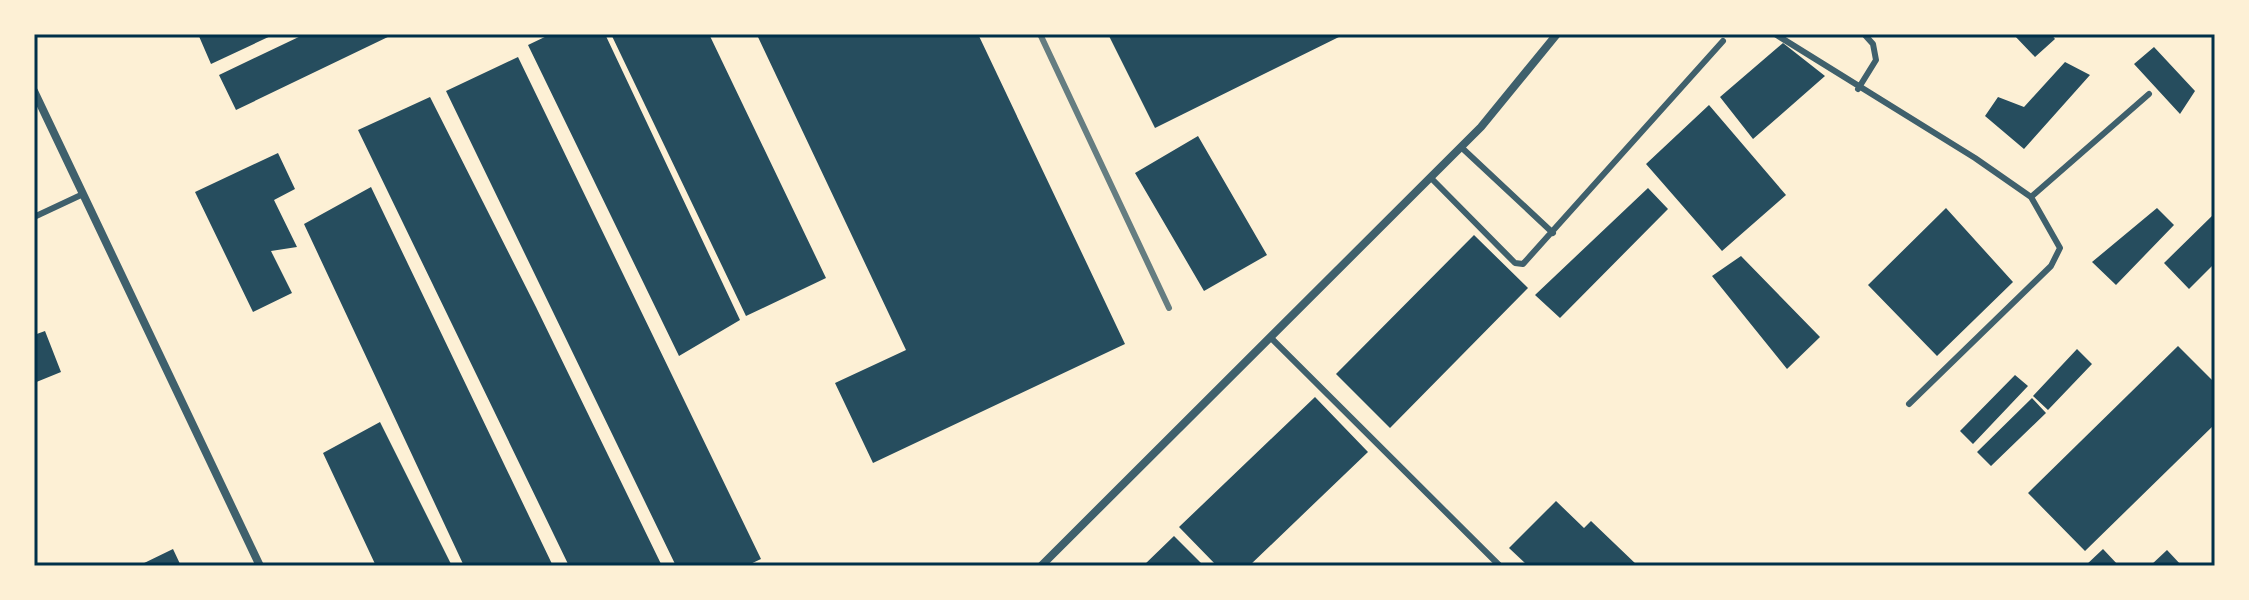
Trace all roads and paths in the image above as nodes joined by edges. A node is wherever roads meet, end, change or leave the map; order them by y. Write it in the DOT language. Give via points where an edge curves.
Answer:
graph roads {
  1 [pos="1557,34"];
  2 [pos="1775,34"];
  3 [pos="1864,34"];
  4 [pos="1723,41"];
  5 [pos="1858,89"];
  6 [pos="34,91"];
  7 [pos="2149,94"];
  8 [pos="1461,147"];
  9 [pos="1431,178"];
  10 [pos="81,195"];
  11 [pos="2031,197"];
  12 [pos="34,217"];
  13 [pos="1553,233"];
  14 [pos="1270,337"];
  15 [pos="1909,404"];
  16 [pos="260,566"];
  17 [pos="1041,566"];
  18 [pos="1500,566"];
  1 -- 8 [label="street"];
  2 -- 5 [label="lane"];
  3 -- 5 [label="lane" via="1876,60"];
  4 -- 13 [label="lane"];
  5 -- 11 [label="lane"];
  6 -- 10 [label="street"];
  7 -- 11 [label="lane"];
  8 -- 9 [label="street"];
  8 -- 13 [label="lane"];
  9 -- 13 [label="lane" via="1515,263 1523,264"];
  9 -- 14 [label="street"];
  10 -- 12 [label="lane"];
  10 -- 16 [label="street"];
  11 -- 15 [label="lane" via="2060,248 2051,266"];
  14 -- 17 [label="street"];
  14 -- 18 [label="lane"];
}
